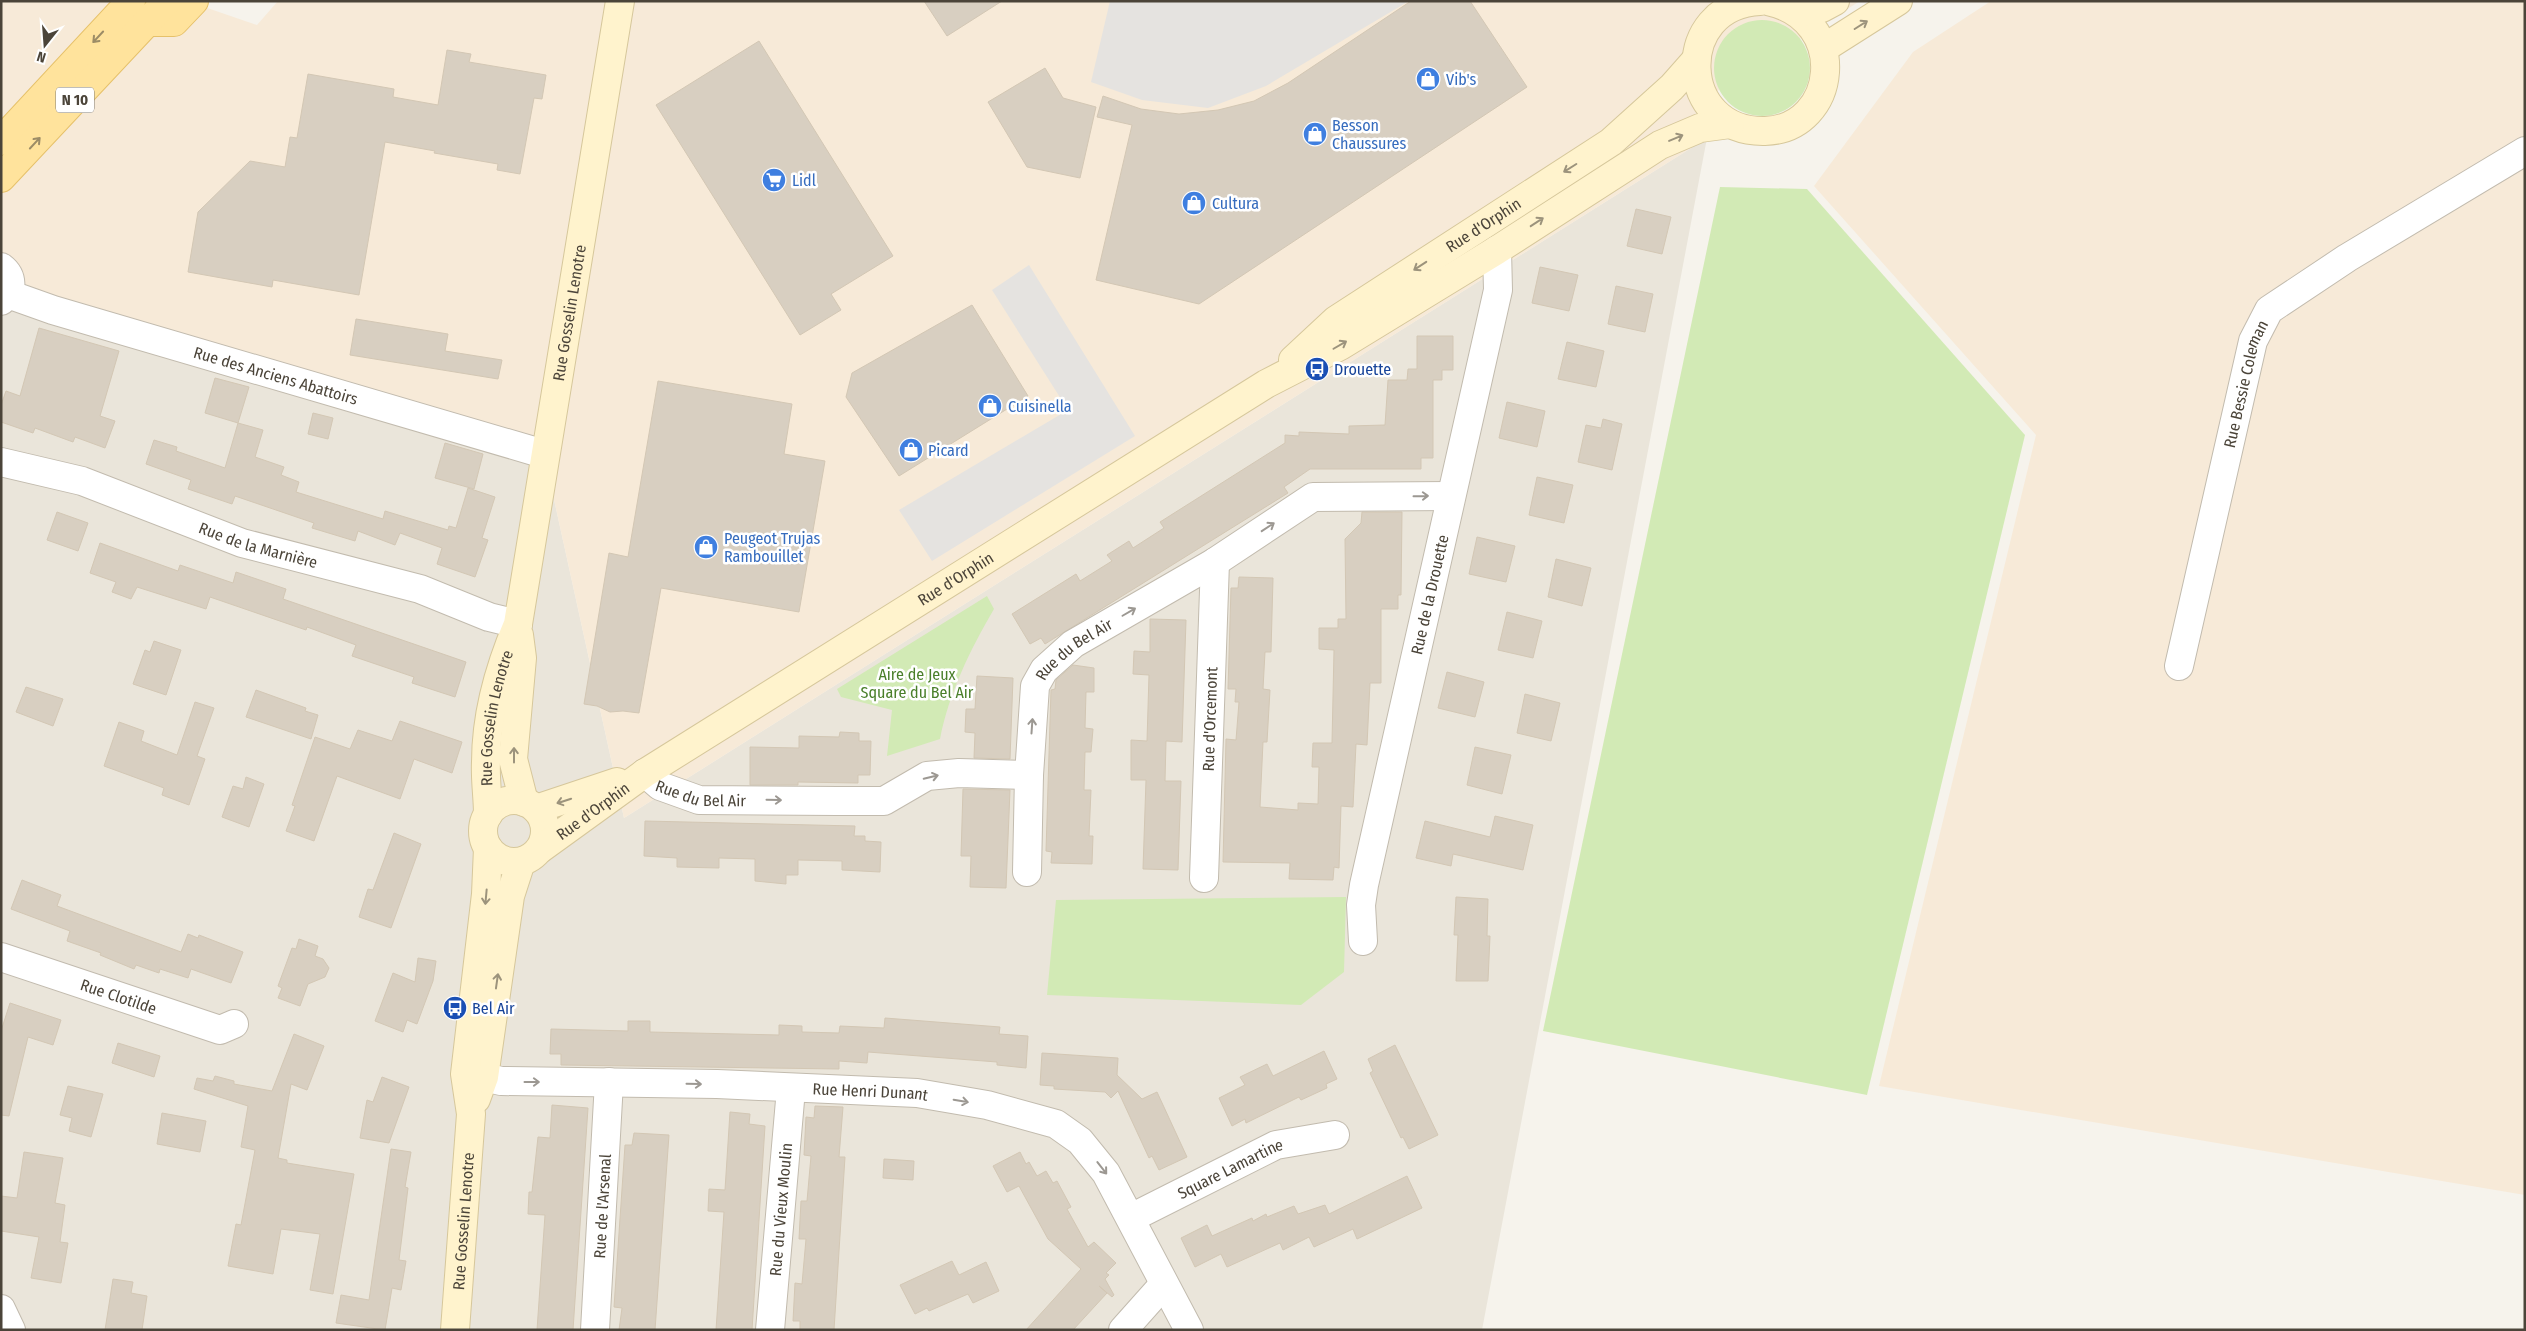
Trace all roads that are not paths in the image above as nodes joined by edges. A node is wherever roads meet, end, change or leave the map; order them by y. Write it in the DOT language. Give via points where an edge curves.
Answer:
graph roads {
  1 [pos="166,1"];
  2 [pos="194,1"];
  3 [pos="620,1"];
  4 [pos="1760,1"];
  5 [pos="1768,1"];
  6 [pos="1835,1"];
  7 [pos="1898,1"];
  8 [pos="139,12"];
  9 [pos="1799,13"];
  10 [pos="1824,48"];
  11 [pos="1695,61"];
  12 [pos="1730,124"];
  13 [pos="1,141"];
  14 [pos="2525,151"];
  15 [pos="1,178"];
  16 [pos="1491,220"];
  17 [pos="1497,250"];
  18 [pos="1,267"];
  19 [pos="5,298"];
  20 [pos="1266,384"];
  21 [pos="544,454"];
  22 [pos="1,462"];
  23 [pos="1450,496"];
  24 [pos="1214,562"];
  25 [pos="518,624"];
  26 [pos="2178,666"];
  27 [pos="645,774"];
  28 [pos="1029,775"];
  29 [pos="530,806"];
  30 [pos="488,815"];
  31 [pos="488,848"];
  32 [pos="531,855"];
  33 [pos="1027,872"];
  34 [pos="1204,878"];
  35 [pos="1363,941"];
  36 [pos="1,957"];
  37 [pos="234,1024"];
  38 [pos="469,1030"];
  39 [pos="484,1077"];
  40 [pos="609,1082"];
  41 [pos="791,1089"];
  42 [pos="471,1114"];
  43 [pos="1335,1135"];
  44 [pos="1131,1218"];
  45 [pos="1164,1284"];
  46 [pos="1,1310"];
  47 [pos="11,1330"];
  48 [pos="455,1330"];
  49 [pos="594,1330"];
  50 [pos="770,1330"];
  51 [pos="1123,1330"];
  52 [pos="1189,1330"];
  1 -- 8 [label="main road, N 10"];
  2 -- 8 [label="main road" via="174,22"];
  3 -- 21 [label="main road, Rue Gosselin Lenotre"];
  4 -- 11 [label="main road" via="1732,7 1719,16 1700,40"];
  5 -- 9 [label="main road" via="1783,4"];
  6 -- 9 [label="main road" via="1822,8"];
  10 -- 7 [label="main road, one-way"];
  8 -- 13 [label="main road, N 10, one-way"];
  15 -- 8 [label="main road, N 10, one-way"];
  9 -- 10 [label="main road" via="1814,29"];
  10 -- 12 [label="main road" via="1823,86 1815,103 1802,117 1786,127 1767,131 1748,130"];
  11 -- 12 [label="main road" via="1696,80 1703,98"];
  11 -- 16 [label="main road, Rue d'Orphin, one-way" via="1672,87 1611,142"];
  17 -- 12 [label="main road, Rue d'Orphin, one-way" via="1660,145 1700,128"];
  14 -- 26 [label="street, Rue Bessie Coleman" via="2347,258 2269,310 2253,341"];
  16 -- 17 [label="main road"];
  16 -- 20 [label="main road, Rue d'Orphin, one-way" via="1336,320"];
  20 -- 17 [label="main road, Rue d'Orphin, one-way" via="1340,346"];
  17 -- 23 [label="street, Rue de la Drouette" via="1498,290"];
  18 -- 19 [label="street" via="10,276 10,288"];
  19 -- 21 [label="street, Rue des Anciens Abattoirs"];
  20 -- 27 [label="main road, Rue d'Orphin"];
  21 -- 25 [label="main road, Rue Gosselin Lenotre"];
  22 -- 25 [label="street, Rue de la Marnière" via="82,481 242,543 420,589 489,617"];
  24 -- 23 [label="street, Rue du Bel Air, one-way" via="1313,497"];
  23 -- 35 [label="street, Rue de la Drouette" via="1364,885 1361,905"];
  28 -- 24 [label="street, Rue du Bel Air, one-way" via="1035,686 1044,670 1073,644"];
  24 -- 34 [label="street, Rue d'Orcemont"];
  29 -- 25 [label="main road, Rue Gosselin Lenotre, one-way" via="513,759 522,658"];
  25 -- 30 [label="main road, Rue Gosselin Lenotre" via="505,654 491,716 486,761"];
  27 -- 28 [label="street, Rue du Bel Air, one-way" via="660,786 698,800 838,801 884,800 927,776 959,773"];
  27 -- 29 [label="main road, Rue d'Orphin, one-way"];
  27 -- 32 [label="main road, Rue d'Orphin"];
  28 -- 33 [label="street"];
  29 -- 30 [label="main road" via="504,802"];
  29 -- 32 [label="main road" via="545,828 544,839"];
  30 -- 31 [label="main road" via="484,835"];
  31 -- 32 [label="main road" via="503,860"];
  31 -- 38 [label="main road, Rue Gosselin Lenotre, one-way" via="486,894"];
  39 -- 32 [label="main road, Rue Gosselin Lenotre, one-way" via="510,896"];
  36 -- 37 [label="street, Rue Clotilde" via="220,1030"];
  38 -- 39 [label="street"];
  38 -- 42 [label="main road, Rue Gosselin Lenotre" via="466,1074"];
  39 -- 40 [label="street, Rue Henri Dunant, one-way" via="501,1081"];
  39 -- 42 [label="main road, Rue Gosselin Lenotre"];
  40 -- 41 [label="street, Rue Henri Dunant, one-way"];
  40 -- 49 [label="street, Rue de l'Arsenal"];
  41 -- 44 [label="street, Rue Henri Dunant, one-way" via="918,1093 987,1105 1056,1124 1080,1141 1106,1173"];
  41 -- 50 [label="street, Rue du Vieux Moulin"];
  42 -- 48 [label="main road, Rue Gosselin Lenotre"];
  43 -- 44 [label="street, Square Lamartine" via="1276,1145"];
  44 -- 45 [label="street, Rue Henri Dunant"];
  45 -- 51 [label="street"];
  45 -- 52 [label="street, Rue Henri Dunant"];
  46 -- 47 [label="street"];
}
